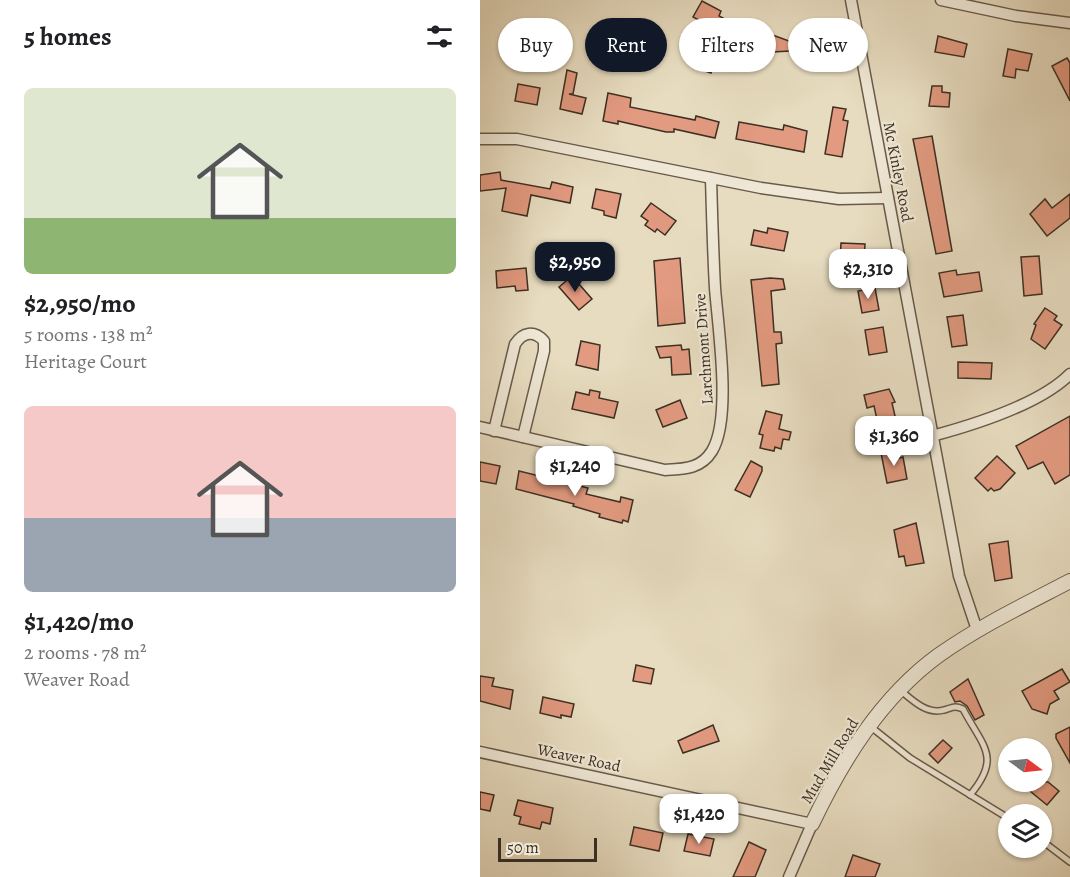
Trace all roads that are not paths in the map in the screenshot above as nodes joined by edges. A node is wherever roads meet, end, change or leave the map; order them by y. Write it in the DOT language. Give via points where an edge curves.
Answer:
graph roads {
  1 [pos="851,0"];
  2 [pos="941,0"];
  3 [pos="1070,23"];
  4 [pos="480,139"];
  5 [pos="711,178"];
  6 [pos="888,198"];
  7 [pos="1070,374"];
  8 [pos="480,427"];
  9 [pos="495,431"];
  10 [pos="932,436"];
  11 [pos="523,437"];
  12 [pos="1070,581"];
  13 [pos="977,630"];
  14 [pos="900,690"];
  15 [pos="870,726"];
  16 [pos="480,752"];
  17 [pos="970,795"];
  18 [pos="998,812"];
  19 [pos="812,824"];
  20 [pos="1052,848"];
  21 [pos="1070,862"];
  22 [pos="789,877"];
  1 -- 6 [label="street, Mc Kinley Road"];
  2 -- 3 [label="street"];
  4 -- 5 [label="street" via="517,139"];
  5 -- 6 [label="street" via="839,199"];
  5 -- 11 [label="street, Larchmont Drive" via="723,408 719,438 712,452 702,463 688,469 665,470"];
  6 -- 10 [label="street, Mc Kinley Road"];
  7 -- 10 [label="street" via="1020,404"];
  8 -- 9 [label="street, Larchmont Drive"];
  9 -- 11 [label="street, Larchmont Drive"];
  9 -- 11 [label="street" via="515,344 527,333 540,336 544,351"];
  10 -- 13 [label="street, Mc Kinley Road" via="959,576"];
  12 -- 13 [label="street, Mud Mill Road"];
  13 -- 14 [label="street, Mud Mill Road" via="938,656"];
  14 -- 15 [label="street, Mud Mill Road"];
  14 -- 17 [label="lane" via="933,711 952,706 963,709 988,762 983,779"];
  15 -- 17 [label="lane" via="910,758"];
  15 -- 19 [label="street, Mud Mill Road"];
  16 -- 19 [label="street, Weaver Road"];
  17 -- 18 [label="lane"];
  19 -- 22 [label="street, Mud Mill Road"];
  20 -- 21 [label="lane"];
}
